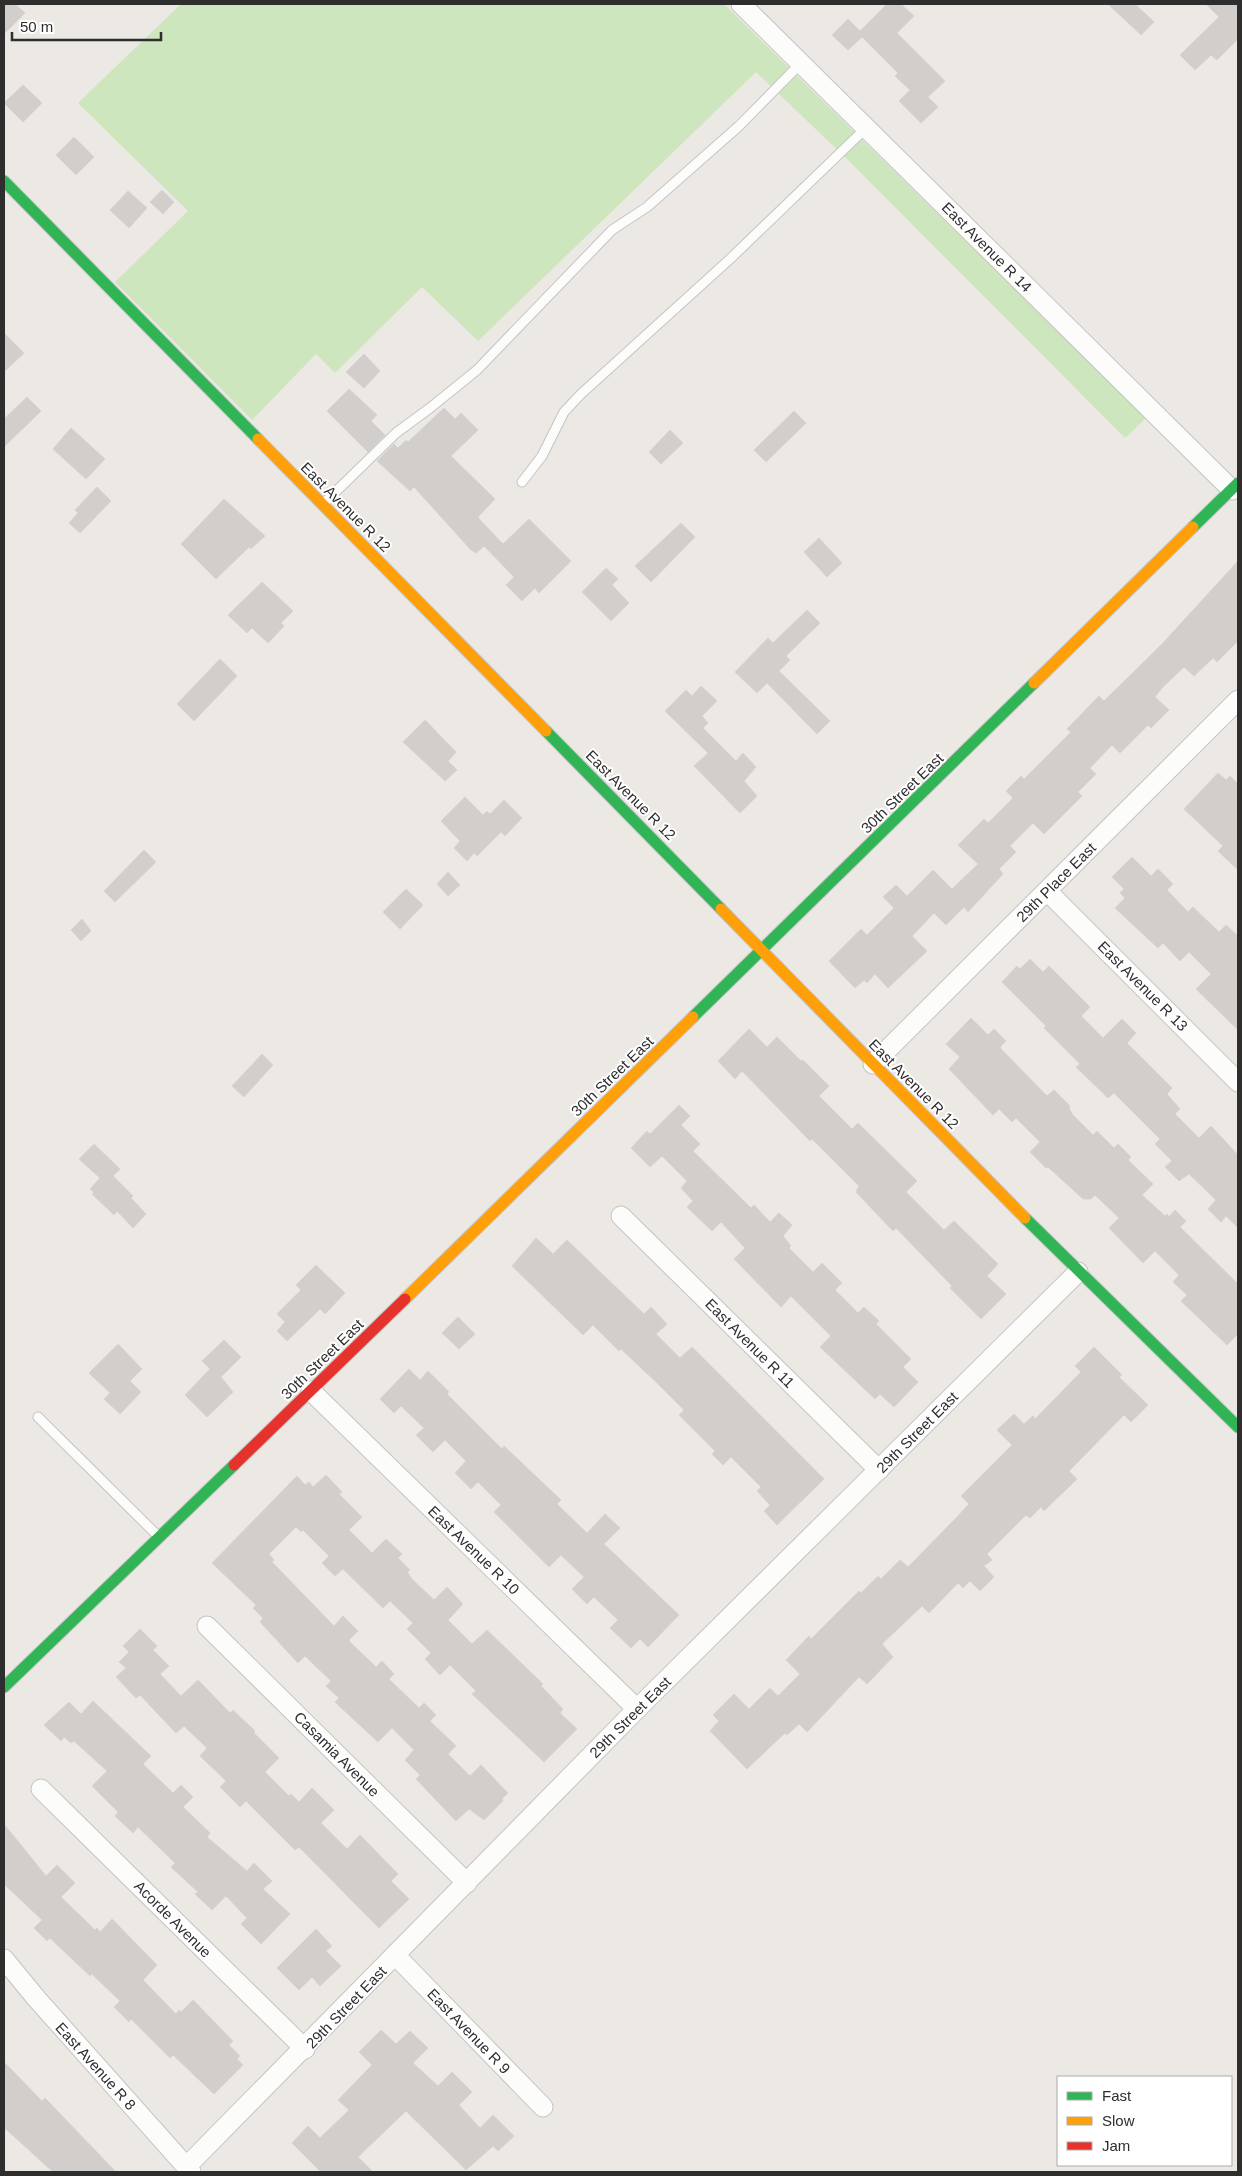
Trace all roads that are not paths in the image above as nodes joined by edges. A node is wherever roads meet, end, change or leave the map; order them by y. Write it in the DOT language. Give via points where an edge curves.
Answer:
graph roads {
  1 [pos="741,4"];
  2 [pos="801,63"];
  3 [pos="866,128"];
  4 [pos="4,181"];
  5 [pos="522,482"];
  6 [pos="1235,487"];
  7 [pos="323,504"];
  8 [pos="1235,710"];
  9 [pos="1047,891"];
  10 [pos="763,950"];
  11 [pos="873,1064"];
  12 [pos="1238,1082"];
  13 [pos="621,1216"];
  14 [pos="1078,1272"];
  15 [pos="311,1390"];
  16 [pos="38,1417"];
  17 [pos="1238,1427"];
  18 [pos="879,1470"];
  19 [pos="159,1537"];
  20 [pos="207,1626"];
  21 [pos="4,1687"];
  22 [pos="636,1709"];
  23 [pos="42,1789"];
  24 [pos="467,1883"];
  25 [pos="396,1956"];
  26 [pos="4,1959"];
  27 [pos="305,2049"];
  28 [pos="543,2107"];
  29 [pos="189,2170"];
  1 -- 2 [label="street, East Avenue R 14"];
  2 -- 3 [label="street, East Avenue R 14"];
  2 -- 7 [label="lane" via="739,126 646,207 612,230 477,370 396,432"];
  3 -- 5 [label="lane" via="730,259 581,394 564,412 542,456"];
  3 -- 6 [label="street, East Avenue R 14"];
  4 -- 7 [label="street, East Avenue R 12"];
  6 -- 10 [label="street, 30th Street East"];
  7 -- 10 [label="street, East Avenue R 12"];
  8 -- 9 [label="street, 29th Place East"];
  9 -- 11 [label="street, 29th Place East"];
  9 -- 12 [label="street, East Avenue R 13"];
  10 -- 11 [label="street, East Avenue R 12"];
  10 -- 15 [label="street, 30th Street East"];
  11 -- 14 [label="street, East Avenue R 12"];
  13 -- 18 [label="street, East Avenue R 11"];
  14 -- 17 [label="street, East Avenue R 12"];
  14 -- 18 [label="street, 29th Street East"];
  15 -- 19 [label="street, 30th Street East"];
  15 -- 22 [label="street, East Avenue R 10"];
  16 -- 19 [label="lane"];
  18 -- 22 [label="street, 29th Street East"];
  19 -- 21 [label="street, 30th Street East"];
  20 -- 24 [label="street, Casamia Avenue"];
  22 -- 24 [label="street, 29th Street East"];
  23 -- 27 [label="street, Acorde Avenue"];
  24 -- 25 [label="street, 29th Street East"];
  25 -- 27 [label="street, 29th Street East"];
  25 -- 28 [label="street, East Avenue R 9"];
  26 -- 29 [label="street, East Avenue R 8"];
  27 -- 29 [label="street, 29th Street East"];
}
